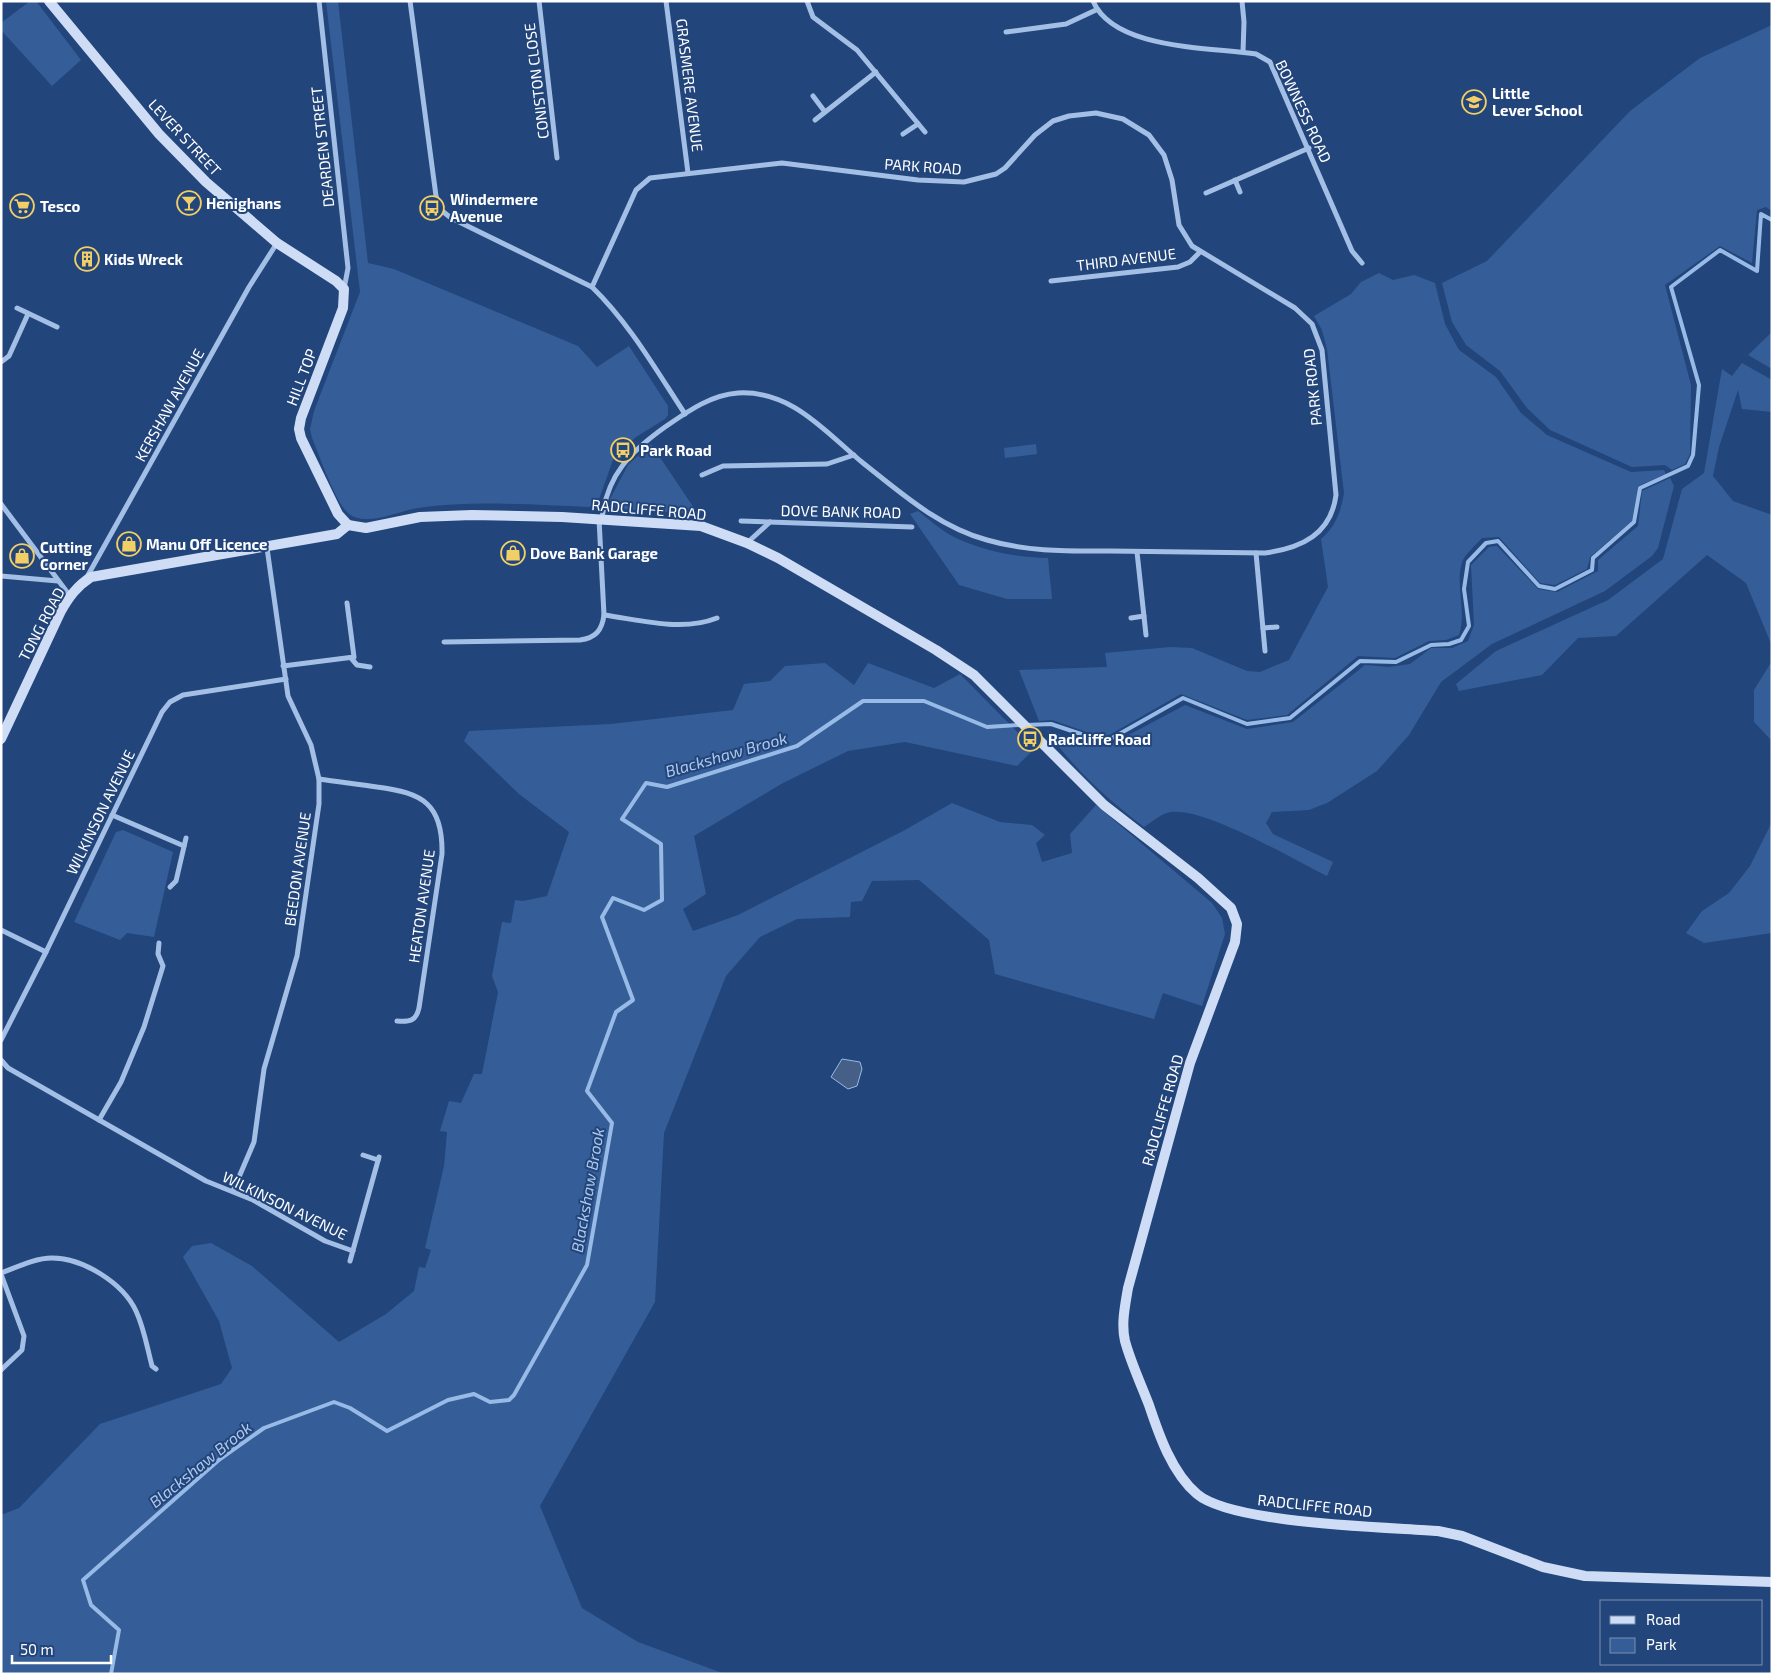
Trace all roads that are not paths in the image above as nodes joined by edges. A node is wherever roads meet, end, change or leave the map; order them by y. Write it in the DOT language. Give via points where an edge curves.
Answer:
graph roads {
  1 [pos="49,1"];
  2 [pos="319,1"];
  3 [pos="410,1"];
  4 [pos="539,1"];
  5 [pos="666,1"];
  6 [pos="807,1"];
  7 [pos="1093,1"];
  8 [pos="1242,1"];
  9 [pos="1096,10"];
  10 [pos="1006,32"];
  11 [pos="1243,52"];
  12 [pos="876,72"];
  13 [pos="813,96"];
  14 [pos="825,112"];
  15 [pos="815,120"];
  16 [pos="918,124"];
  17 [pos="925,132"];
  18 [pos="903,134"];
  19 [pos="1309,148"];
  20 [pos="557,158"];
  21 [pos="688,173"];
  22 [pos="1235,180"];
  23 [pos="1206,192"];
  24 [pos="1240,192"];
  25 [pos="277,243"];
  26 [pos="1200,252"];
  27 [pos="1362,263"];
  28 [pos="1052,281"];
  29 [pos="592,287"];
  30 [pos="344,289"];
  31 [pos="17,308"];
  32 [pos="28,314"];
  33 [pos="57,327"];
  34 [pos="1,362"];
  35 [pos="684,414"];
  36 [pos="854,455"];
  37 [pos="702,475"];
  38 [pos="1,504"];
  39 [pos="600,519"];
  40 [pos="741,521"];
  41 [pos="770,522"];
  42 [pos="348,526"];
  43 [pos="912,527"];
  44 [pos="747,543"];
  45 [pos="267,548"];
  46 [pos="1137,552"];
  47 [pos="1256,553"];
  48 [pos="1,576"];
  49 [pos="58,581"];
  50 [pos="86,581"];
  51 [pos="70,596"];
  52 [pos="348,603"];
  53 [pos="604,615"];
  54 [pos="1144,616"];
  55 [pos="717,618"];
  56 [pos="1131,618"];
  57 [pos="1277,627"];
  58 [pos="1263,628"];
  59 [pos="1146,635"];
  60 [pos="444,642"];
  61 [pos="1265,651"];
  62 [pos="351,658"];
  63 [pos="283,666"];
  64 [pos="370,668"];
  65 [pos="286,679"];
  66 [pos="1,739"];
  67 [pos="319,779"];
  68 [pos="112,815"];
  69 [pos="186,838"];
  70 [pos="184,846"];
  71 [pos="170,887"];
  72 [pos="1,930"];
  73 [pos="159,943"];
  74 [pos="46,952"];
  75 [pos="397,1021"];
  76 [pos="1,1040"];
  77 [pos="1,1060"];
  78 [pos="99,1120"];
  79 [pos="363,1155"];
  80 [pos="233,1191"];
  81 [pos="353,1251"];
  82 [pos="350,1261"];
  83 [pos="1,1274"];
  84 [pos="156,1369"];
  85 [pos="1,1370"];
  86 [pos="1772,1582"];
  1 -- 25 [label="main road, LEVER STREET" via="159,134 206,182"];
  2 -- 30 [label="street, DEARDEN STREET" via="348,268"];
  3 -- 29 [label="street" via="436,196 441,210 451,218"];
  4 -- 20 [label="street, CONISTON CLOSE"];
  5 -- 21 [label="street, GRASMERE AVENUE"];
  6 -- 12 [label="street" via="814,17 857,50"];
  7 -- 9 [label="street"];
  8 -- 11 [label="street"];
  9 -- 10 [label="street" via="1066,24"];
  9 -- 11 [label="street, BOWNESS ROAD" via="1121,31 1139,38"];
  11 -- 19 [label="street, BOWNESS ROAD" via="1256,54 1270,62"];
  12 -- 14 [label="street"];
  12 -- 16 [label="street"];
  13 -- 14 [label="street"];
  14 -- 15 [label="street"];
  16 -- 17 [label="street"];
  16 -- 18 [label="street"];
  19 -- 22 [label="street"];
  19 -- 27 [label="street, BOWNESS ROAD" via="1352,252"];
  21 -- 26 [label="street, PARK ROAD" via="782,163 964,182 996,174 1005,168 1035,135 1053,122 1086,114 1109,115 1136,126 1158,145 1169,168 1179,225 1186,239"];
  21 -- 29 [label="street, PARK ROAD" via="650,178 636,190"];
  22 -- 23 [label="street"];
  22 -- 24 [label="street"];
  25 -- 30 [label="main road, LEVER STREET"];
  25 -- 50 [label="street, KERSHAW AVENUE" via="249,287"];
  26 -- 28 [label="street, THIRD AVENUE" via="1190,262 1178,267"];
  26 -- 47 [label="street, PARK ROAD" via="1306,316 1322,350 1335,484 1331,516 1314,536 1292,548"];
  29 -- 35 [label="street" via="637,341"];
  30 -- 42 [label="main road, HILL TOP" via="343,308 299,429 338,514"];
  31 -- 32 [label="street"];
  32 -- 33 [label="street"];
  32 -- 34 [label="street" via="9,356"];
  35 -- 36 [label="street, PARK ROAD" via="708,400 736,394 773,397 797,407"];
  35 -- 39 [label="street, PARK ROAD" via="628,456 618,471"];
  36 -- 37 [label="street" via="827,464 723,466"];
  36 -- 46 [label="street, PARK ROAD" via="937,518 953,528 987,540 1036,550"];
  38 -- 49 [label="street"];
  39 -- 42 [label="main road, RADCLIFFE ROAD" via="472,515 420,517 366,528"];
  39 -- 44 [label="main road, RADCLIFFE ROAD" via="701,526"];
  39 -- 53 [label="street, PARK ROAD"];
  40 -- 41 [label="street, DOVE BANK ROAD"];
  41 -- 43 [label="street, DOVE BANK ROAD"];
  41 -- 44 [label="street, DOVE BANK ROAD"];
  42 -- 45 [label="main road, TONG ROAD" via="337,534"];
  44 -- 86 [label="main road, RADCLIFFE ROAD" via="928,645 974,675 1104,805 1232,908 1237,924 1235,942 1190,1063 1128,1288 1124,1315 1125,1340 1160,1437 1173,1464 1197,1494 1225,1508 1263,1517 1462,1536 1543,1567 1585,1576"];
  45 -- 50 [label="main road, TONG ROAD" via="91,577"];
  45 -- 63 [label="street, BEEDON AVENUE"];
  46 -- 47 [label="street, PARK ROAD"];
  46 -- 54 [label="street"];
  47 -- 58 [label="street"];
  48 -- 49 [label="street"];
  49 -- 51 [label="street"];
  50 -- 51 [label="main road, TONG ROAD"];
  51 -- 66 [label="main road, TONG ROAD"];
  52 -- 62 [label="street" via="355,653"];
  53 -- 55 [label="street" via="700,625"];
  53 -- 60 [label="street" via="603,625 590,638"];
  54 -- 56 [label="street"];
  54 -- 59 [label="street"];
  57 -- 58 [label="street"];
  58 -- 61 [label="street"];
  62 -- 63 [label="street"];
  62 -- 64 [label="street" via="357,665"];
  63 -- 65 [label="street, BEEDON AVENUE"];
  65 -- 67 [label="street, BEEDON AVENUE" via="290,700 311,745"];
  65 -- 68 [label="street, WILKINSON AVENUE" via="182,695 170,702 162,712"];
  67 -- 75 [label="street, HEATON AVENUE" via="415,794 437,816 442,833 442,854 420,1008 413,1020"];
  67 -- 80 [label="street, BEEDON AVENUE" via="319,804 297,956 264,1070 254,1142"];
  68 -- 70 [label="street"];
  68 -- 74 [label="street, WILKINSON AVENUE"];
  69 -- 70 [label="street"];
  70 -- 71 [label="street" via="176,881"];
  72 -- 74 [label="street"];
  73 -- 78 [label="street" via="158,954 163,966 144,1027 121,1082"];
  74 -- 76 [label="street, WILKINSON AVENUE"];
  77 -- 78 [label="street, WILKINSON AVENUE" via="8,1068"];
  78 -- 80 [label="street, WILKINSON AVENUE" via="206,1181"];
  79 -- 81 [label="street, WILKINSON AVENUE" via="378,1159"];
  80 -- 81 [label="street, WILKINSON AVENUE" via="325,1241"];
  81 -- 82 [label="street, WILKINSON AVENUE"];
  83 -- 84 [label="street" via="36,1260 52,1258 73,1260 94,1270 123,1292 135,1309 152,1366"];
  83 -- 85 [label="street" via="24,1336 22,1350"];
}
